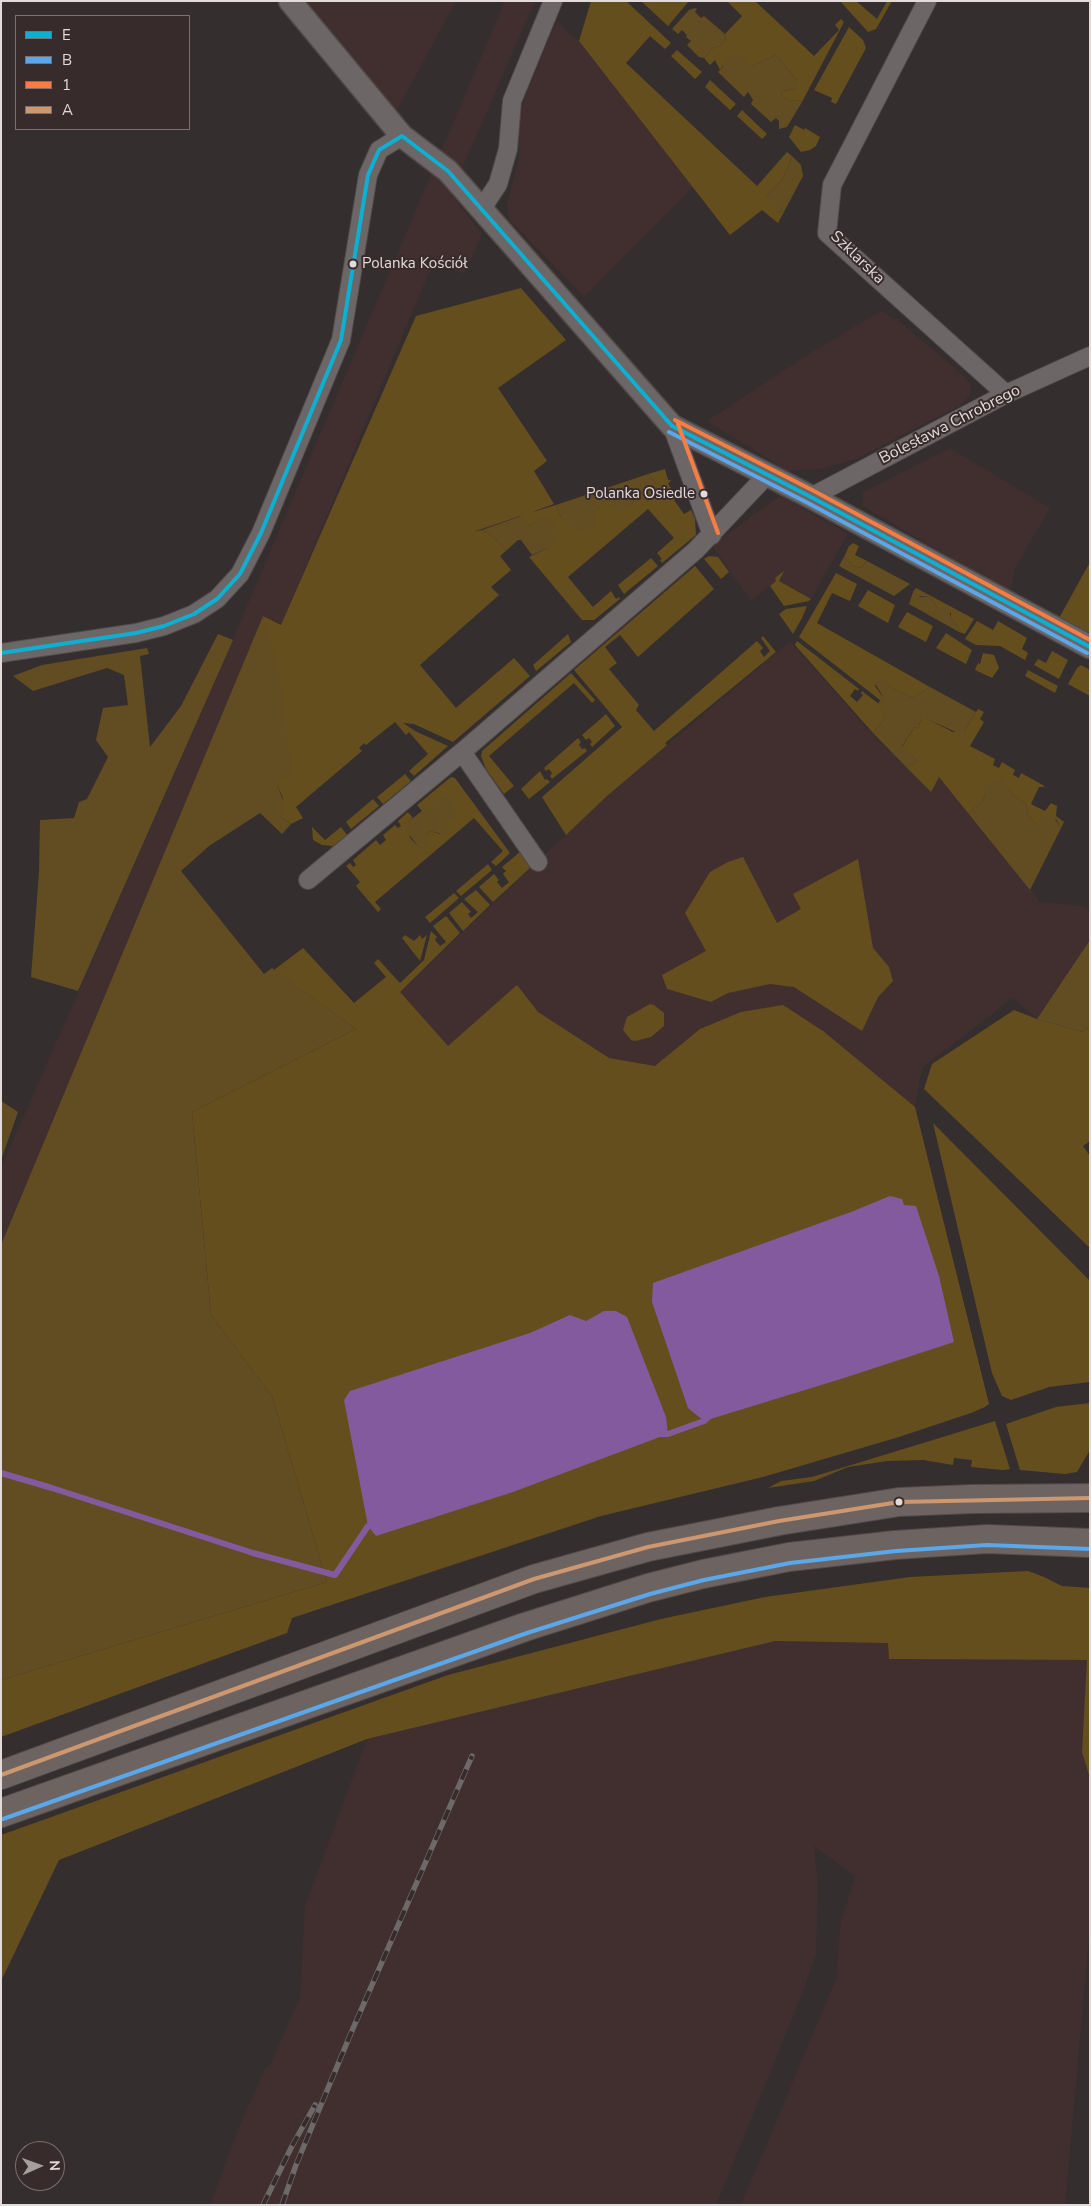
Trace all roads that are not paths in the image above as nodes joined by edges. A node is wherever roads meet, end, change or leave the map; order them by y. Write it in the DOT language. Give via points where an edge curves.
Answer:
graph roads {
  1 [pos="290,1"];
  2 [pos="553,1"];
  3 [pos="927,1"];
  4 [pos="402,136"];
  5 [pos="481,210"];
  6 [pos="1090,356"];
  7 [pos="1006,394"];
  8 [pos="672,426"];
  9 [pos="767,475"];
  10 [pos="811,497"];
  11 [pos="712,535"];
  12 [pos="1090,647"];
  13 [pos="1,653"];
  14 [pos="462,752"];
  15 [pos="538,862"];
  16 [pos="308,880"];
  17 [pos="1090,1498"];
  18 [pos="1090,1543"];
  19 [pos="1,1775"];
  20 [pos="1,1813"];
  1 -- 4 [label="street"];
  2 -- 5 [label="street" via="512,101 508,149 498,184"];
  3 -- 7 [label="street, Szklarska" via="832,184 827,233"];
  4 -- 5 [label="street" via="448,171"];
  4 -- 13 [label="street" via="379,150 368,175 341,340 261,533 240,574 217,599 194,614 164,626"];
  5 -- 8 [label="street"];
  6 -- 7 [label="street, Bolesława Chrobrego"];
  7 -- 10 [label="street, Bolesława Chrobrego"];
  8 -- 9 [label="street"];
  8 -- 11 [label="street"];
  9 -- 10 [label="street"];
  9 -- 11 [label="street"];
  10 -- 12 [label="street"];
  11 -- 14 [label="street"];
  14 -- 15 [label="street"];
  14 -- 16 [label="street"];
  17 -- 19 [label="main road" via="899,1502 648,1547 534,1579"];
  18 -- 20 [label="main road" via="987,1539 895,1544 789,1557 694,1577 525,1627"];
}
